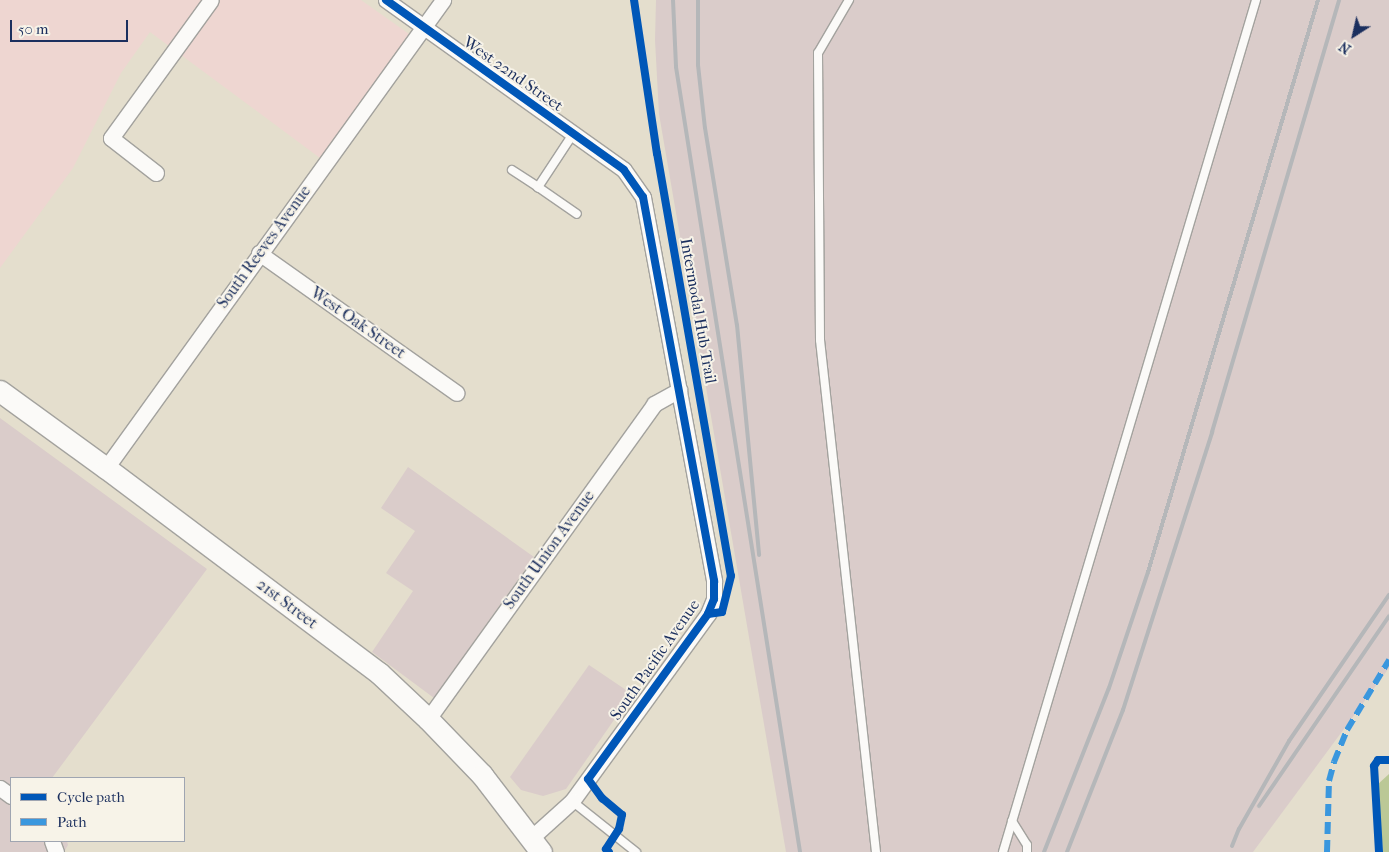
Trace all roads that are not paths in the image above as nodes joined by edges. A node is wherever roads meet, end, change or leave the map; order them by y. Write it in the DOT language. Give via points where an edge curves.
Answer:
graph roads {
  1 [pos="211,0"];
  2 [pos="386,0"];
  3 [pos="443,0"];
  4 [pos="849,0"];
  5 [pos="1256,0"];
  6 [pos="424,27"];
  7 [pos="574,134"];
  8 [pos="512,170"];
  9 [pos="624,170"];
  10 [pos="156,172"];
  11 [pos="538,187"];
  12 [pos="577,214"];
  13 [pos="259,253"];
  14 [pos="679,390"];
  15 [pos="0,391"];
  16 [pos="457,393"];
  17 [pos="106,468"];
  18 [pos="428,718"];
  19 [pos="572,801"];
  20 [pos="1012,820"];
  21 [pos="536,845"];
  22 [pos="636,852"];
  23 [pos="876,852"];
  24 [pos="1003,852"];
  25 [pos="1027,852"];
  1 -- 10 [label="street" via="111,138"];
  2 -- 6 [label="street, West 22nd Street"];
  3 -- 6 [label="street, South Reeves Avenue"];
  4 -- 23 [label="lane" via="818,53 820,340"];
  5 -- 20 [label="lane"];
  6 -- 7 [label="street, West 22nd Street"];
  6 -- 13 [label="street, South Reeves Avenue"];
  7 -- 9 [label="street, West 22nd Street"];
  7 -- 11 [label="lane"];
  8 -- 11 [label="lane"];
  9 -- 14 [label="street, South Pacific Avenue" via="643,197"];
  11 -- 12 [label="lane"];
  13 -- 16 [label="street, West Oak Street"];
  13 -- 17 [label="street, South Reeves Avenue"];
  14 -- 18 [label="street, South Union Avenue" via="654,404"];
  14 -- 19 [label="street, South Pacific Avenue" via="714,581 714,599 708,614"];
  15 -- 17 [label="main road, 21st Street"];
  17 -- 18 [label="main road, 21st Street" via="378,673"];
  18 -- 21 [label="main road, 21st Street" via="482,776"];
  19 -- 21 [label="street, South Pacific Avenue"];
  19 -- 22 [label="lane"];
  20 -- 24 [label="lane"];
  20 -- 25 [label="lane" via="1027,845"];
}
